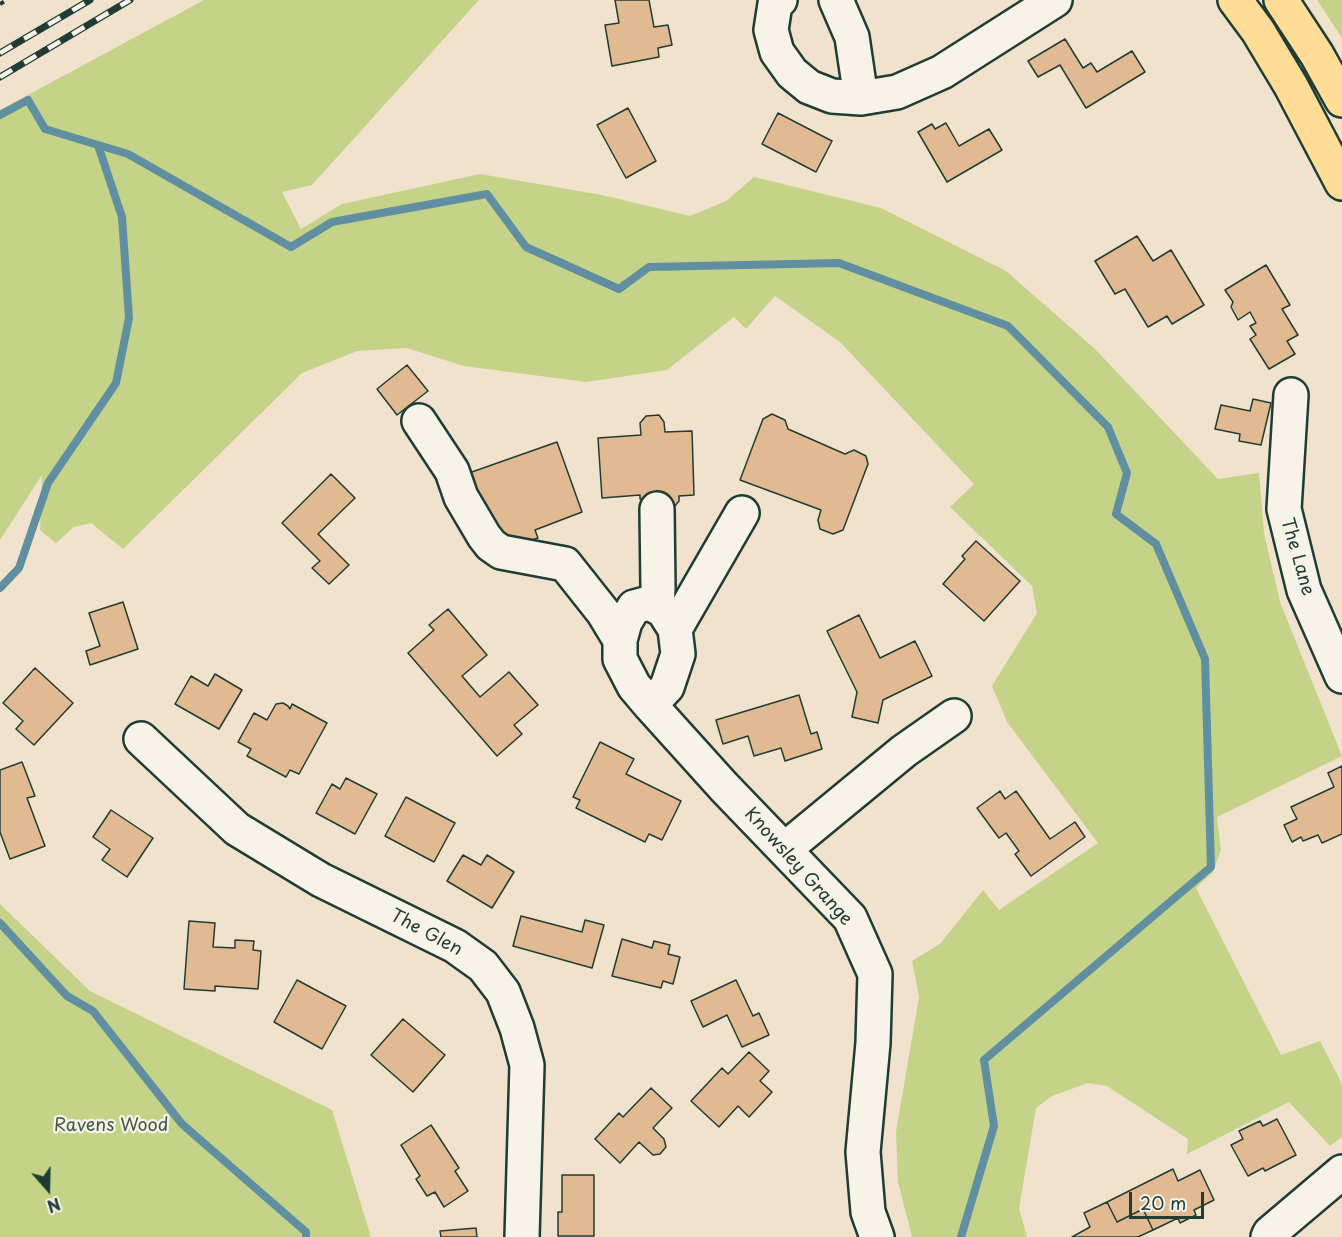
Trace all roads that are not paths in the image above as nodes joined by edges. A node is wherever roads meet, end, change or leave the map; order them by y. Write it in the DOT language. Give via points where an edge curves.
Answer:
graph roads {
  1 [pos="780,0"];
  2 [pos="836,0"];
  3 [pos="1055,0"];
  4 [pos="1235,0"];
  5 [pos="1281,0"];
  6 [pos="861,98"];
  7 [pos="1342,100"];
  8 [pos="1342,183"];
  9 [pos="1291,395"];
  10 [pos="419,421"];
  11 [pos="657,509"];
  12 [pos="742,513"];
  13 [pos="666,618"];
  14 [pos="620,640"];
  15 [pos="1342,676"];
  16 [pos="650,705"];
  17 [pos="954,716"];
  18 [pos="141,740"];
  19 [pos="785,849"];
  20 [pos="1342,1172"];
  21 [pos="522,1237"];
  22 [pos="877,1237"];
  23 [pos="1268,1237"];
  1 -- 6 [label="street" via="771,30 777,52 792,73 808,87 832,96"];
  2 -- 6 [label="street" via="852,37"];
  3 -- 6 [label="street" via="942,72 897,92"];
  4 -- 8 [label="highway" via="1291,86"];
  5 -- 7 [label="highway"];
  9 -- 15 [label="street, The Lane" via="1284,509 1304,590"];
  10 -- 14 [label="street" via="452,471 461,497 491,544 501,552 565,564"];
  11 -- 13 [label="street" via="658,588"];
  12 -- 13 [label="street"];
  13 -- 14 [label="street" via="649,603 634,607"];
  13 -- 16 [label="street" via="678,654 667,687"];
  14 -- 16 [label="street, Knowsley Grange" via="620,659 634,686"];
  16 -- 19 [label="street, Knowsley Grange"];
  17 -- 19 [label="street" via="904,751"];
  18 -- 21 [label="street, The Glen" via="237,829 321,880 455,945 483,966 503,992 518,1028 527,1065"];
  19 -- 22 [label="street, Knowsley Grange" via="850,918 875,974 863,1152 868,1212"];
  20 -- 23 [label="street"];
}
